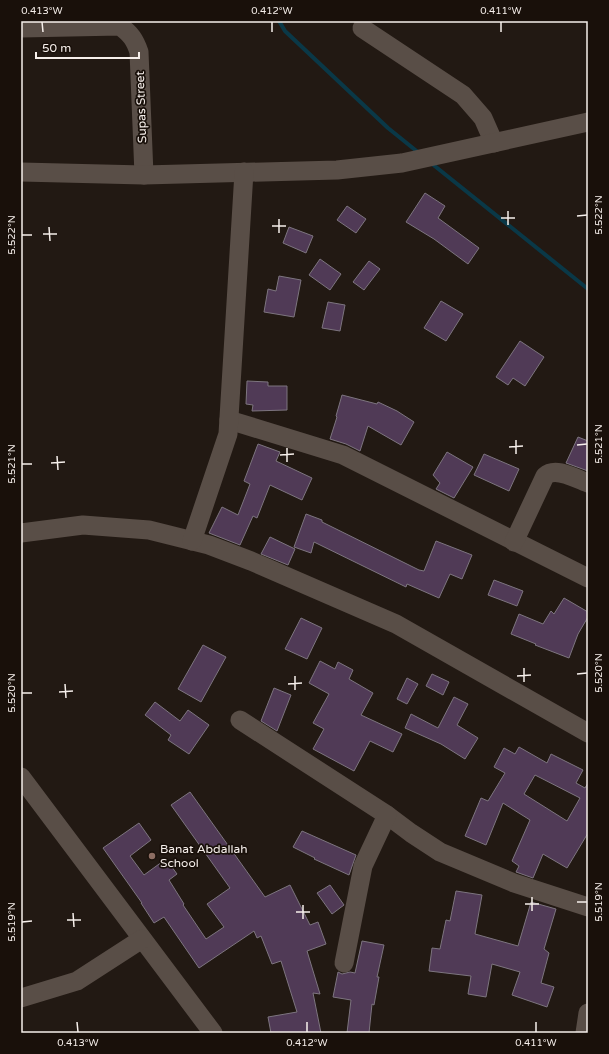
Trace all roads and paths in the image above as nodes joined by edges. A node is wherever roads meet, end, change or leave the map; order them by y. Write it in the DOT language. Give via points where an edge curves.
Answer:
graph roads {
  1 [pos="21,28"];
  2 [pos="362,28"];
  3 [pos="588,122"];
  4 [pos="494,143"];
  5 [pos="21,172"];
  6 [pos="244,172"];
  7 [pos="144,175"];
  8 [pos="229,420"];
  9 [pos="588,484"];
  10 [pos="21,533"];
  11 [pos="192,541"];
  12 [pos="514,542"];
  13 [pos="588,578"];
  14 [pos="240,720"];
  15 [pos="588,733"];
  16 [pos="21,777"];
  17 [pos="387,815"];
  18 [pos="588,907"];
  19 [pos="142,939"];
  20 [pos="344,963"];
  21 [pos="21,998"];
  22 [pos="588,1013"];
  23 [pos="212,1033"];
  24 [pos="585,1033"];
  1 -- 7 [label="street, Supas Street" via="120,26 130,33 136,42 138,52"];
  2 -- 4 [label="street" via="464,95 483,118"];
  3 -- 4 [label="street"];
  4 -- 6 [label="street" via="402,163 337,170"];
  5 -- 7 [label="street"];
  6 -- 7 [label="street"];
  6 -- 8 [label="street"];
  8 -- 11 [label="street" via="228,434"];
  8 -- 12 [label="street" via="342,455"];
  9 -- 12 [label="street" via="557,471 549,472"];
  10 -- 11 [label="street" via="83,526 149,530"];
  11 -- 15 [label="street" via="251,561 396,624"];
  12 -- 13 [label="street"];
  14 -- 17 [label="street"];
  16 -- 19 [label="street"];
  17 -- 18 [label="street" via="440,852 514,883"];
  17 -- 20 [label="street" via="363,866"];
  19 -- 21 [label="street" via="77,981"];
  19 -- 23 [label="street"];
  22 -- 24 [label="street"];
}
